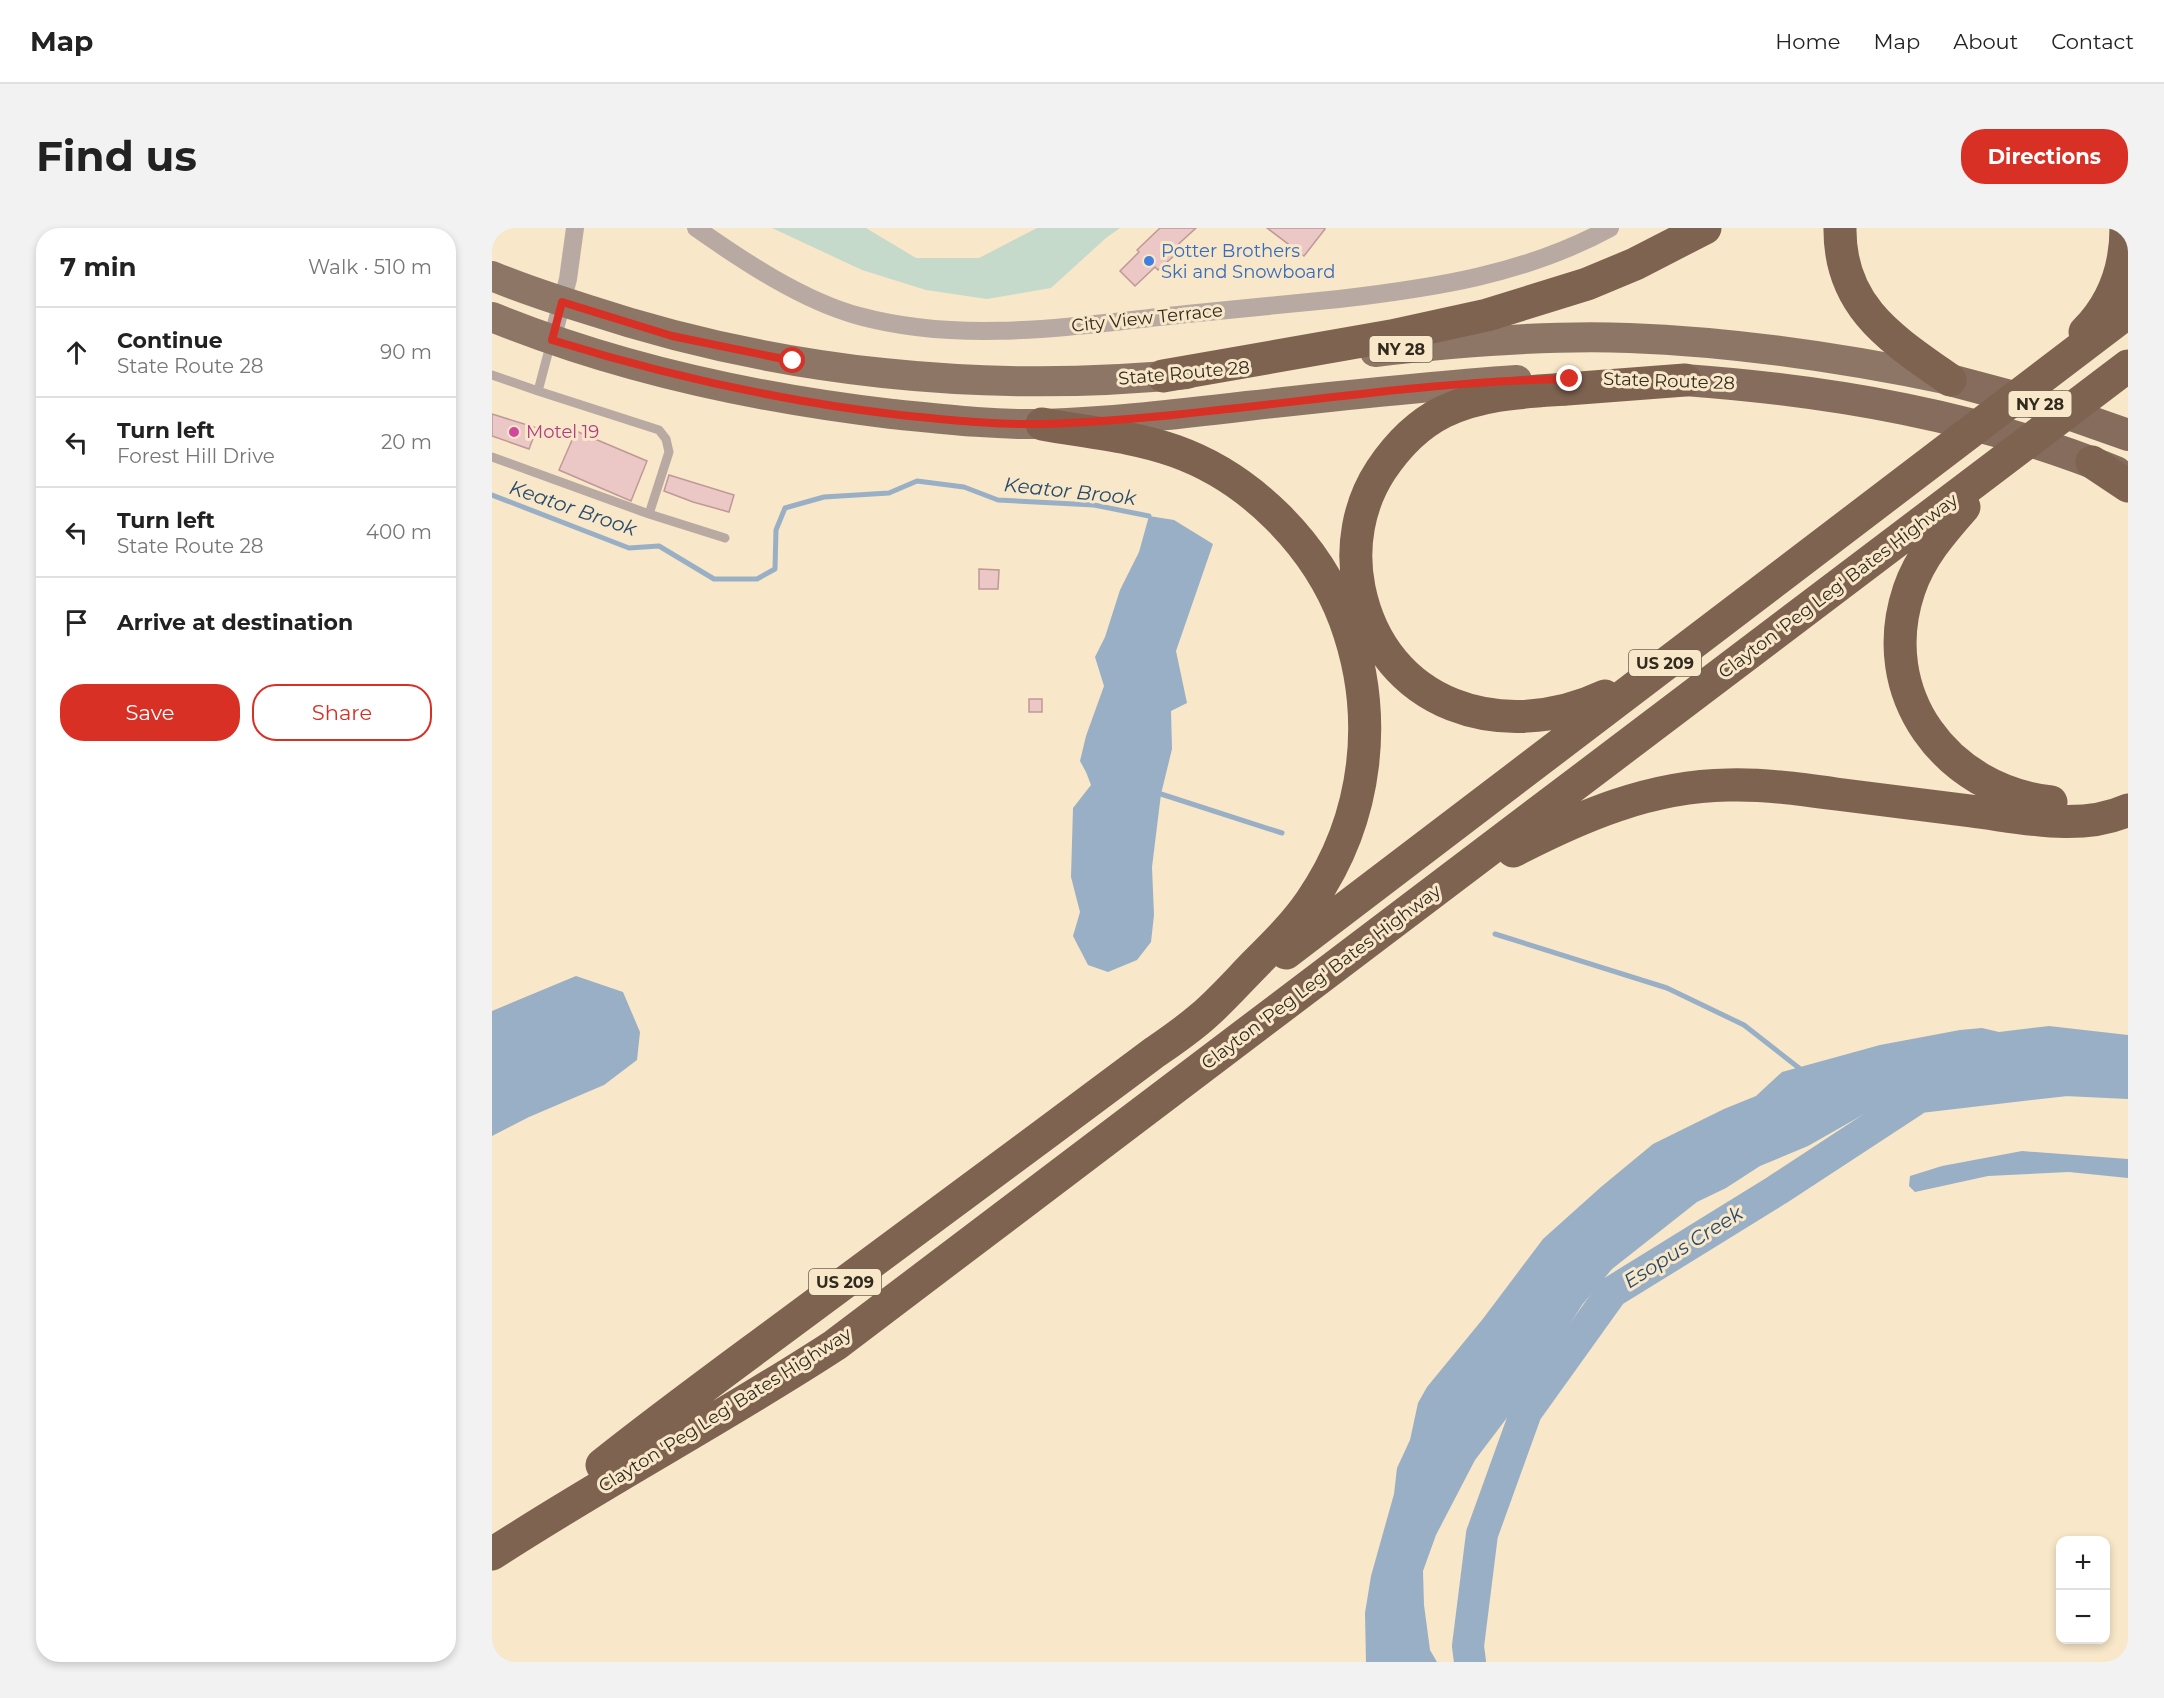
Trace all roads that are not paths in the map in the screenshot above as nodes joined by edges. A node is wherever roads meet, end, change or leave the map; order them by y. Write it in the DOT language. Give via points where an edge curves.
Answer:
graph roads {
  1 [pos="575,228"];
  2 [pos="696,228"];
  3 [pos="1610,228"];
  4 [pos="1705,228"];
  5 [pos="1840,228"];
  6 [pos="2126,228"];
  7 [pos="492,276"];
  8 [pos="562,302"];
  9 [pos="2128,312"];
  10 [pos="492,317"];
  11 [pos="552,340"];
  12 [pos="2128,366"];
  13 [pos="492,375"];
  14 [pos="1164,376"];
  15 [pos="1685,380"];
  16 [pos="1950,380"];
  17 [pos="2037,381"];
  18 [pos="537,391"];
  19 [pos="1042,424"];
  20 [pos="2128,435"];
  21 [pos="2012,454"];
  22 [pos="492,457"];
  23 [pos="2092,462"];
  24 [pos="2128,477"];
  25 [pos="2128,486"];
  26 [pos="649,514"];
  27 [pos="725,538"];
  28 [pos="1703,634"];
  29 [pos="2128,788"];
  30 [pos="2128,810"];
  31 [pos="1434,892"];
  32 [pos="1203,1016"];
  33 [pos="492,1554"];
  1 -- 8 [label="street"];
  2 -- 3 [label="street, City View Terrace" via="797,291 857,316 924,328 999,331 1080,326 1432,287 1539,261"];
  4 -- 14 [label="highway" via="1587,284 1487,315"];
  5 -- 16 [label="highway" via="1844,266 1869,316 1900,345"];
  6 -- 17 [label="highway" via="2121,270 2110,298 2088,329"];
  7 -- 8 [label="main road, State Route 28 / NY 28"];
  8 -- 11 [label="street"];
  8 -- 14 [label="main road, State Route 28 / NY 28" via="691,340 850,370 1039,382"];
  9 -- 17 [label="highway, US 209"];
  10 -- 11 [label="main road, State Route 28 / NY 28"];
  11 -- 18 [label="lane"];
  11 -- 19 [label="main road, State Route 28 / NY 28" via="662,372 775,398 944,420"];
  12 -- 21 [label="highway, Clayton 'Peg Leg' Bates Highway / US 209"];
  13 -- 18 [label="lane"];
  14 -- 16 [label="main road, State Route 28 / NY 28" via="1457,344 1585,338 1745,346 1845,359"];
  15 -- 19 [label="main road, State Route 28 / NY 28" via="1530,379"];
  15 -- 23 [label="highway, State Route 28 / NY 28" via="1830,395 1913,411 2001,432"];
  15 -- 28 [label="highway" via="1492,396 1443,412 1404,441 1374,481 1358,530 1356,567 1369,624 1395,664 1434,696 1481,713 1533,717 1582,707 1630,682"];
  16 -- 20 [label="highway, State Route 28 / NY 28" via="2040,404"];
  17 -- 28 [label="highway, US 209"];
  18 -- 26 [label="lane" via="660,430 669,452"];
  19 -- 32 [label="highway" via="1149,443 1177,452 1249,492 1287,527 1318,568 1341,610 1357,659 1365,709 1364,751 1361,784 1347,834 1325,879 1298,918"];
  21 -- 29 [label="highway" via="1945,528 1917,570 1908,591 1900,639 1906,686 1927,731 1942,751 1979,780 2026,798 2072,803 2095,800"];
  21 -- 31 [label="highway, Clayton 'Peg Leg' Bates Highway / US 209"];
  22 -- 26 [label="lane"];
  23 -- 24 [label="highway, State Route 28 / NY 28"];
  23 -- 25 [label="highway"];
  26 -- 27 [label="lane"];
  28 -- 32 [label="highway, US 209"];
  30 -- 31 [label="highway" via="2099,819 2047,821 1794,788 1696,787 1659,793 1593,813"];
  31 -- 33 [label="highway, Clayton 'Peg Leg' Bates Highway / US 209" via="835,1345"];
  32 -- 33 [label="highway, US 209" via="694,1394"];
}
